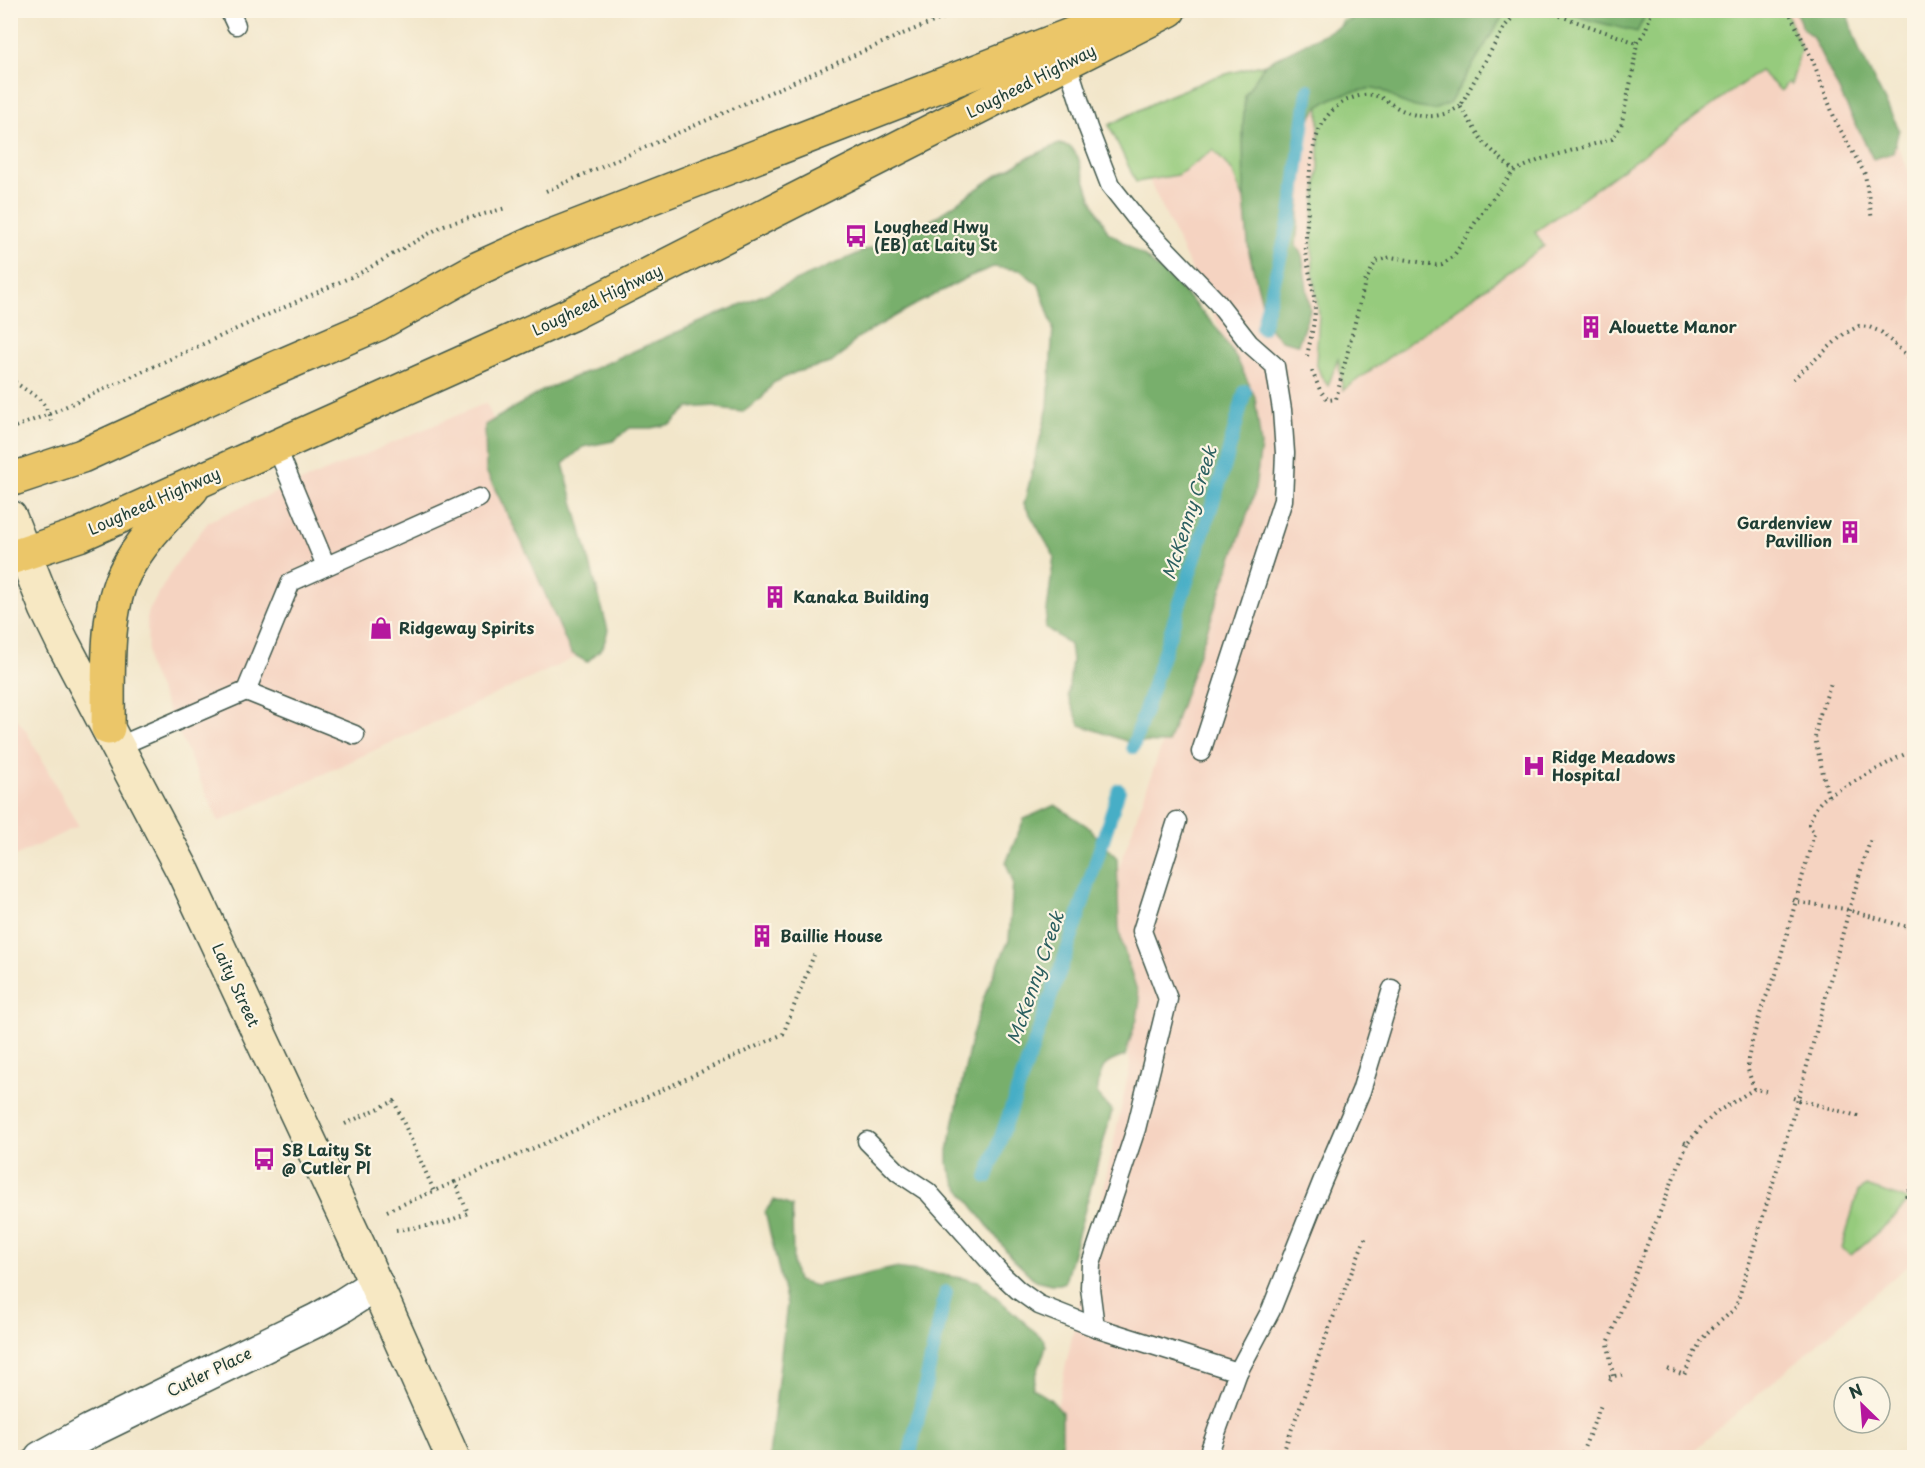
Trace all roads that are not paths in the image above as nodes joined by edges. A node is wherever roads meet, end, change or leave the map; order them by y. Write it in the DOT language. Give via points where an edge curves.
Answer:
graph roads {
  1 [pos="1133,10"];
  2 [pos="1169,10"];
  3 [pos="1067,62"];
  4 [pos="276,446"];
  5 [pos="10,480"];
  6 [pos="200,480"];
  7 [pos="479,498"];
  8 [pos="10,517"];
  9 [pos="18,555"];
  10 [pos="326,566"];
  11 [pos="246,691"];
  12 [pos="356,735"];
  13 [pos="112,737"];
  14 [pos="1201,752"];
  15 [pos="1177,821"];
  16 [pos="1392,989"];
  17 [pos="867,1141"];
  18 [pos="376,1284"];
  19 [pos="1095,1327"];
  20 [pos="1238,1372"];
  21 [pos="41,1458"];
  22 [pos="453,1458"];
  23 [pos="1207,1458"];
  1 -- 5 [label="highway, Lougheed Highway" via="536,242 479,268 378,324 82,456"];
  2 -- 3 [label="highway, Lougheed Highway"];
  3 -- 4 [label="highway, Lougheed Highway" via="571,314"];
  3 -- 14 [label="lane" via="1110,185 1136,218 1217,302 1249,343 1275,366 1285,453 1283,500"];
  4 -- 6 [label="highway, Lougheed Highway"];
  4 -- 10 [label="lane"];
  6 -- 9 [label="highway, Lougheed Highway" via="79,535"];
  6 -- 13 [label="highway" via="152,532 124,573 111,622"];
  7 -- 10 [label="lane"];
  8 -- 9 [label="street, Laity Street"];
  9 -- 13 [label="street, Laity Street"];
  10 -- 11 [label="lane" via="291,582"];
  11 -- 12 [label="lane"];
  11 -- 13 [label="lane"];
  13 -- 18 [label="street, Laity Street" via="184,873"];
  15 -- 19 [label="lane" via="1142,931 1168,999 1136,1129 1092,1264 1090,1288"];
  16 -- 20 [label="lane" via="1361,1091 1271,1310"];
  17 -- 19 [label="lane" via="898,1172 928,1192 1018,1290 1039,1305"];
  18 -- 21 [label="street, Cutler Place" via="317,1320"];
  18 -- 22 [label="street, Laity Street"];
  19 -- 20 [label="lane"];
  20 -- 23 [label="lane"];
}
